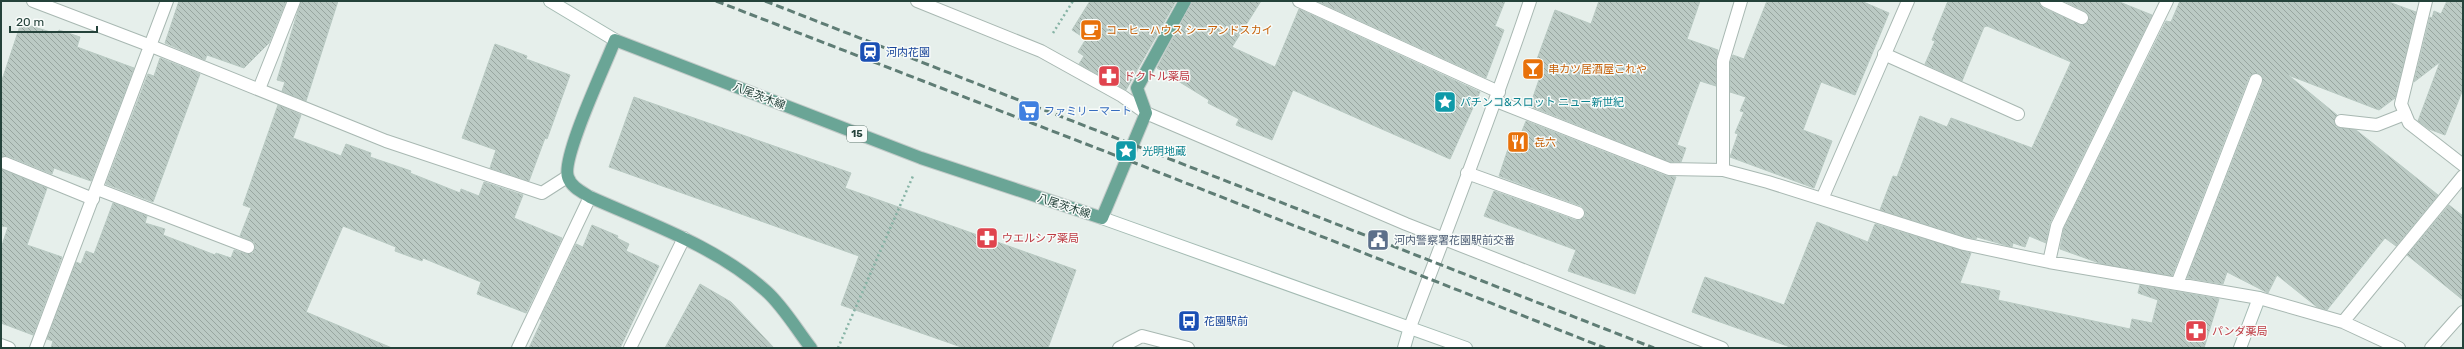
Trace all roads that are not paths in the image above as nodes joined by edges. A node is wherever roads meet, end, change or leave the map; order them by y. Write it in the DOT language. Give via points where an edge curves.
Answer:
graph roads {
  1 [pos="33,1"];
  2 [pos="166,1"];
  3 [pos="294,1"];
  4 [pos="550,1"];
  5 [pos="917,1"];
  6 [pos="1185,1"];
  7 [pos="1299,1"];
  8 [pos="1530,1"];
  9 [pos="1741,1"];
  10 [pos="1908,1"];
  11 [pos="2046,1"];
  12 [pos="2167,1"];
  13 [pos="2426,1"];
  14 [pos="2082,18"];
  15 [pos="616,40"];
  16 [pos="151,46"];
  17 [pos="1884,54"];
  18 [pos="2256,80"];
  19 [pos="259,90"];
  20 [pos="1498,97"];
  21 [pos="1146,113"];
  22 [pos="2018,114"];
  23 [pos="2405,114"];
  24 [pos="2341,121"];
  25 [pos="5,163"];
  26 [pos="2463,165"];
  27 [pos="1723,170"];
  28 [pos="1467,173"];
  29 [pos="2463,176"];
  30 [pos="568,177"];
  31 [pos="95,194"];
  32 [pos="590,197"];
  33 [pos="1822,198"];
  34 [pos="1578,213"];
  35 [pos="1102,218"];
  36 [pos="684,238"];
  37 [pos="1443,239"];
  38 [pos="248,247"];
  39 [pos="2049,262"];
  40 [pos="2177,284"];
  41 [pos="2259,298"];
  42 [pos="2463,312"];
  43 [pos="2343,322"];
  44 [pos="1410,327"];
  45 [pos="1,345"];
  46 [pos="9,348"];
  47 [pos="36,348"];
  48 [pos="518,348"];
  49 [pos="630,348"];
  50 [pos="811,348"];
  51 [pos="1119,348"];
  52 [pos="1188,348"];
  53 [pos="1404,348"];
  54 [pos="1466,348"];
  55 [pos="1722,348"];
  56 [pos="2240,348"];
  57 [pos="2399,348"];
  58 [pos="2431,348"];
  1 -- 16 [label="street"];
  2 -- 16 [label="street"];
  3 -- 19 [label="street"];
  4 -- 15 [label="street"];
  5 -- 21 [label="street" via="1041,50 1122,96"];
  6 -- 21 [label="main road" via="1137,88"];
  7 -- 20 [label="street"];
  8 -- 20 [label="street"];
  9 -- 27 [label="street" via="1723,61"];
  10 -- 17 [label="street"];
  11 -- 14 [label="street"];
  12 -- 39 [label="street" via="2057,226"];
  13 -- 23 [label="street" via="2401,104"];
  15 -- 30 [label="main road" via="569,155"];
  15 -- 35 [label="main road, 八尾茨木線 / 15" via="921,158"];
  16 -- 19 [label="street"];
  16 -- 31 [label="street"];
  17 -- 22 [label="street"];
  17 -- 33 [label="street"];
  18 -- 40 [label="street"];
  19 -- 30 [label="street" via="386,142 542,193"];
  20 -- 27 [label="street" via="1669,169"];
  20 -- 28 [label="street"];
  21 -- 35 [label="main road, 八尾茨木線"];
  21 -- 37 [label="street"];
  23 -- 24 [label="street" via="2377,125"];
  23 -- 26 [label="street" via="2409,123"];
  25 -- 31 [label="street"];
  27 -- 33 [label="street"];
  28 -- 34 [label="street"];
  28 -- 37 [label="street"];
  29 -- 43 [label="street"];
  30 -- 32 [label="main road" via="576,189"];
  31 -- 38 [label="street"];
  31 -- 47 [label="street"];
  32 -- 36 [label="main road"];
  32 -- 48 [label="street"];
  33 -- 39 [label="street" via="1964,244"];
  35 -- 44 [label="street"];
  36 -- 49 [label="street"];
  36 -- 50 [label="main road" via="724,259 767,291"];
  37 -- 44 [label="street"];
  37 -- 55 [label="street"];
  39 -- 40 [label="street"];
  40 -- 41 [label="street"];
  41 -- 43 [label="street"];
  41 -- 56 [label="street"];
  42 -- 58 [label="street"];
  43 -- 57 [label="street"];
  44 -- 53 [label="street"];
  44 -- 54 [label="street"];
  45 -- 46 [label="street"];
  51 -- 52 [label="street" via="1142,336"];
}
